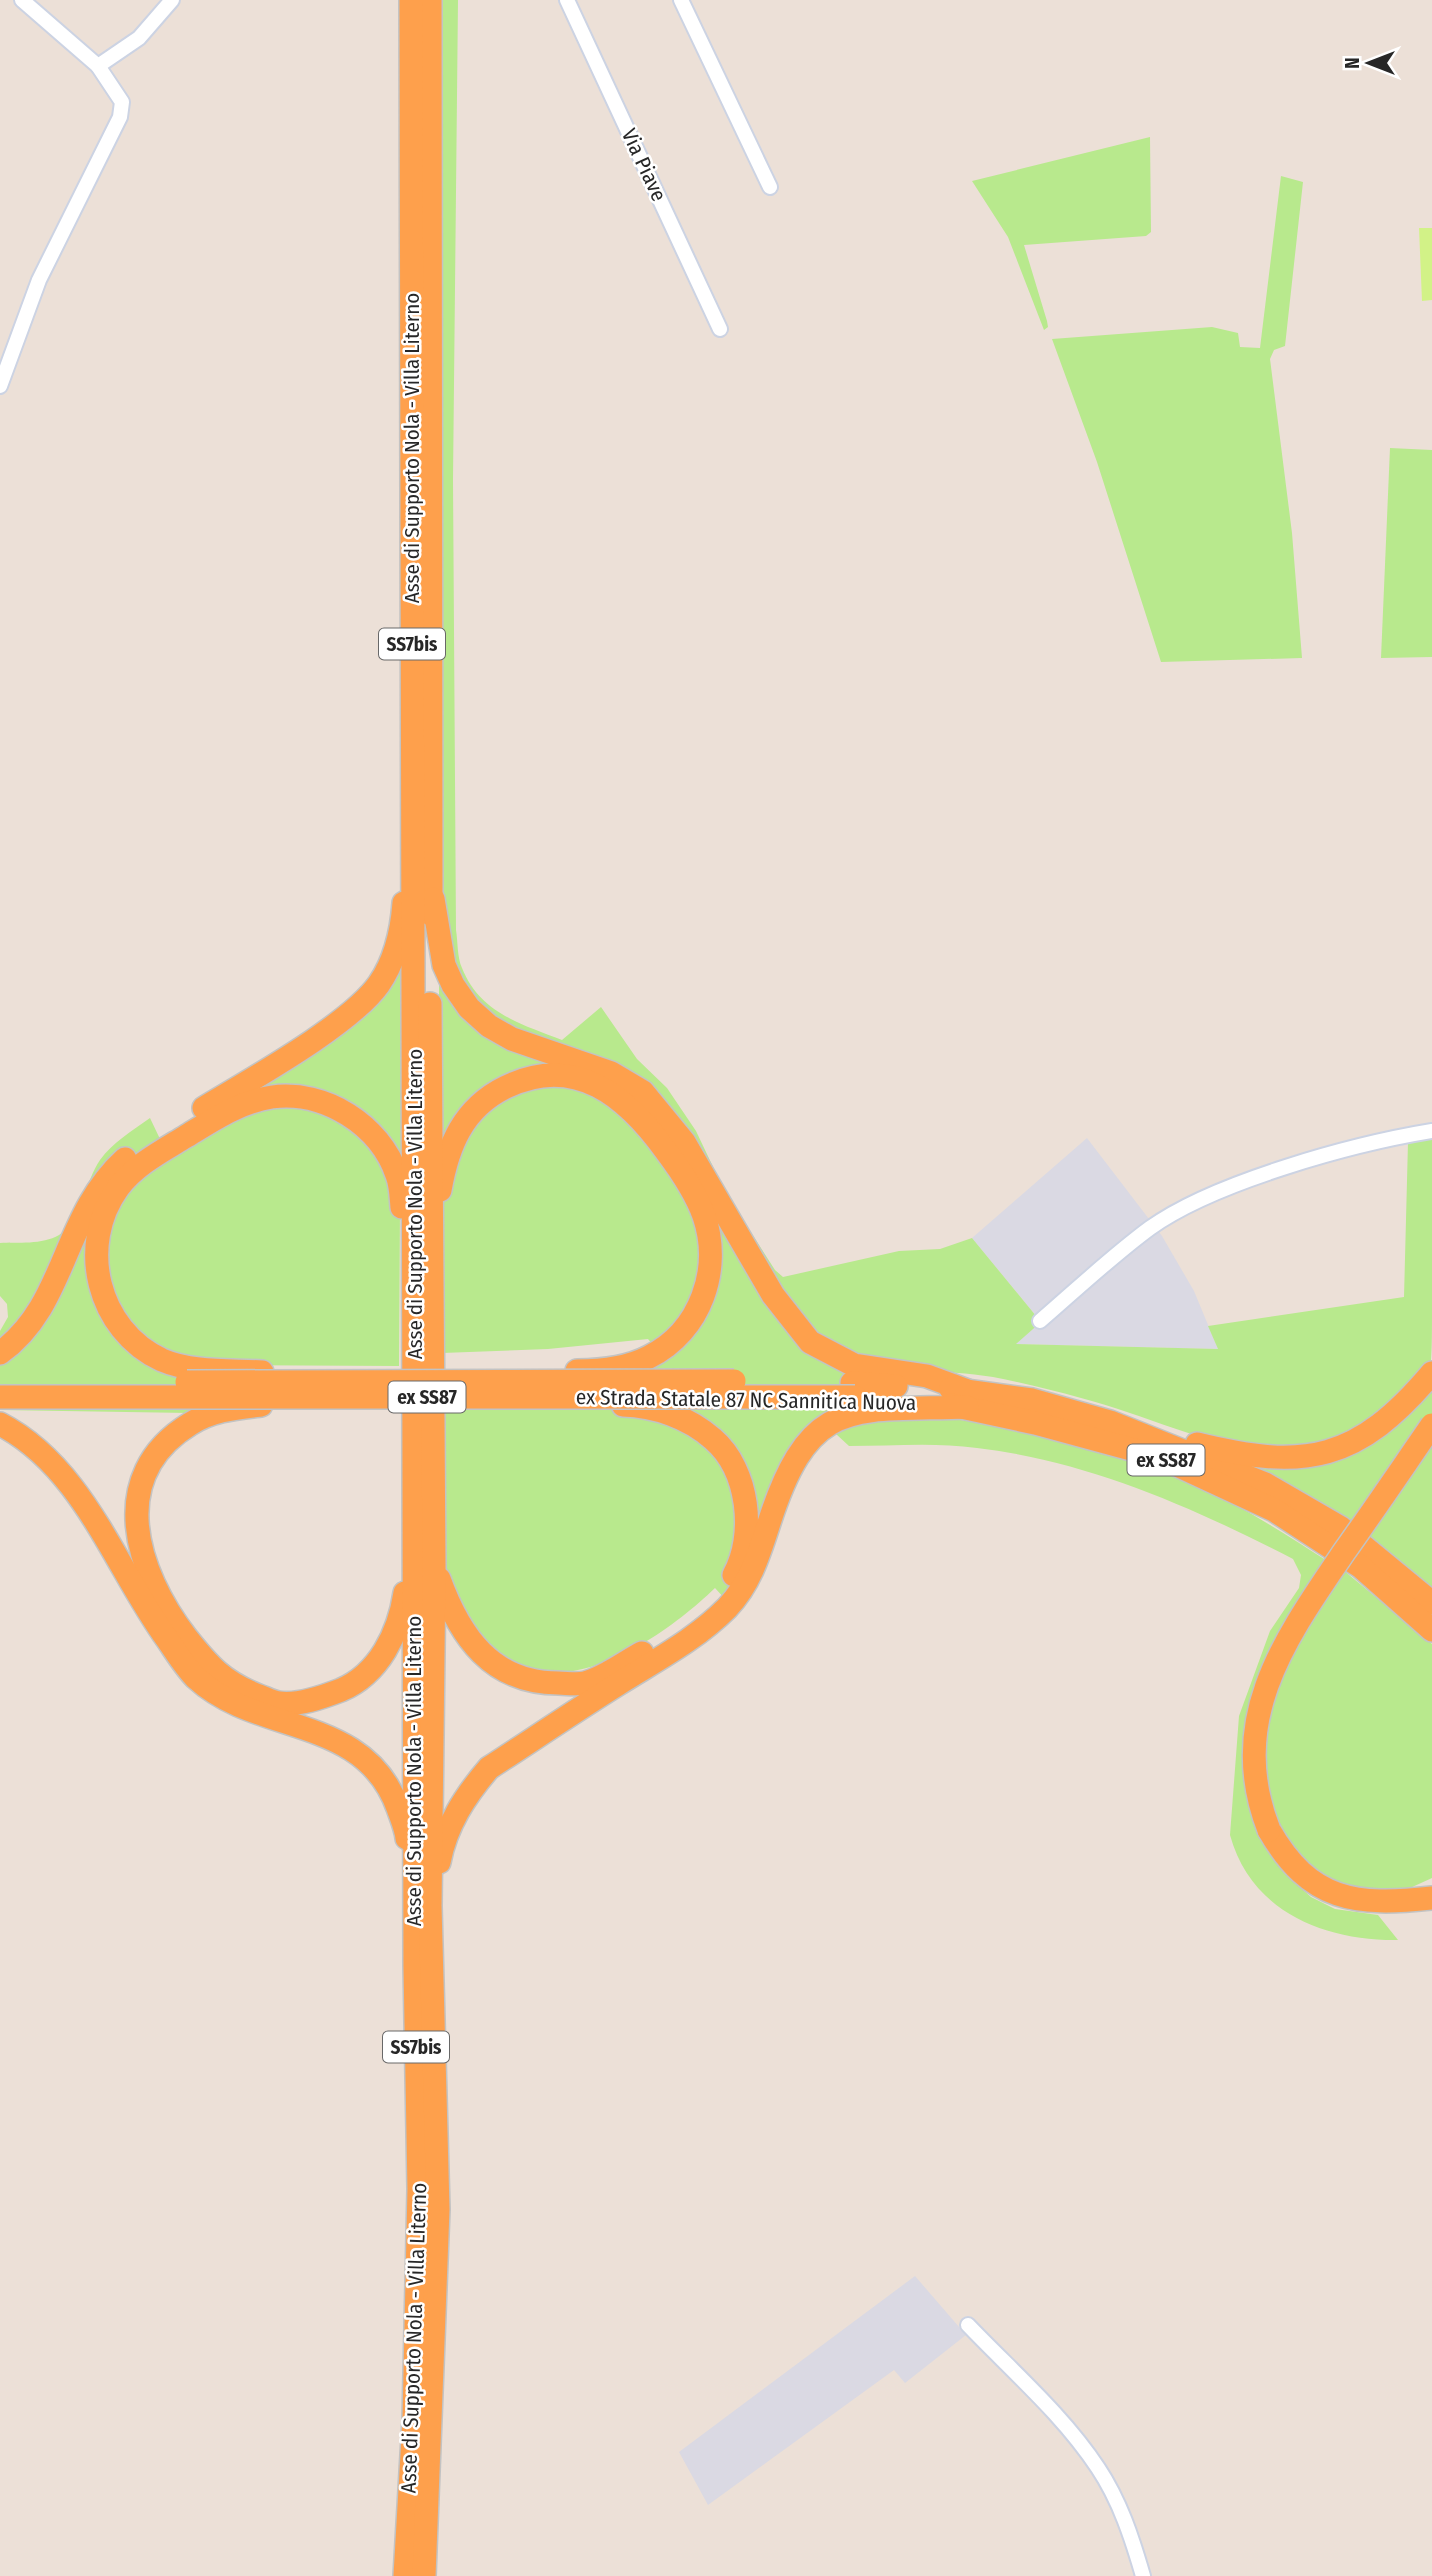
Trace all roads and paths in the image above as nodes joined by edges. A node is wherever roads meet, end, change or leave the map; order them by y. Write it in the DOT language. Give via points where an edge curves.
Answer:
graph roads {
  1 [pos="22,0"];
  2 [pos="172,0"];
  3 [pos="411,0"];
  4 [pos="430,0"];
  5 [pos="567,0"];
  6 [pos="681,0"];
  7 [pos="98,66"];
  8 [pos="770,187"];
  9 [pos="720,329"];
  10 [pos="0,386"];
  11 [pos="414,783"];
  12 [pos="431,884"];
  13 [pos="1432,1132"];
  14 [pos="163,1141"];
  15 [pos="677,1150"];
  16 [pos="430,1266"];
  17 [pos="413,1289"];
  18 [pos="1040,1321"];
  19 [pos="0,1353"];
  20 [pos="1432,1373"];
  21 [pos="527,1380"];
  22 [pos="0,1381"];
  23 [pos="307,1389"];
  24 [pos="852,1390"];
  25 [pos="0,1396"];
  26 [pos="582,1397"];
  27 [pos="966,1398"];
  28 [pos="1110,1422"];
  29 [pos="0,1424"];
  30 [pos="1432,1425"];
  31 [pos="414,1517"];
  32 [pos="434,1567"];
  33 [pos="1432,1603"];
  34 [pos="162,1618"];
  35 [pos="1432,1630"];
  36 [pos="650,1656"];
  37 [pos="1432,1886"];
  38 [pos="1432,1898"];
  39 [pos="1393,1902"];
  40 [pos="430,1906"];
  41 [pos="415,1966"];
  42 [pos="968,2325"];
  43 [pos="405,2576"];
  44 [pos="424,2576"];
  45 [pos="1143,2576"];
  1 -- 7 [label="street"];
  2 -- 7 [label="street" via="139,38"];
  3 -- 11 [label="highway, Asse di Supporto Nola - Villa Literno / SS7bis"];
  4 -- 12 [label="highway, Asse di Supporto Nola - Villa Literno / SS7bis"];
  5 -- 9 [label="street, Via Piave"];
  6 -- 8 [label="street"];
  7 -- 10 [label="street" via="122,102 117,128 39,280"];
  11 -- 14 [label="highway" via="404,908 396,950 379,984 355,1010"];
  11 -- 17 [label="highway, Asse di Supporto Nola - Villa Literno / SS7bis"];
  12 -- 15 [label="highway" via="444,965 469,1008 512,1039 611,1073 643,1092"];
  12 -- 16 [label="highway, Asse di Supporto Nola - Villa Literno / SS7bis"];
  13 -- 18 [label="street" via="1341,1152 1192,1203 1151,1227"];
  14 -- 17 [label="highway" via="234,1108 271,1097 314,1099 348,1115 378,1141 398,1178 405,1259"];
  14 -- 19 [label="highway" via="127,1157 98,1187 73,1232 46,1302 19,1338"];
  14 -- 23 [label="highway, bridge" via="117,1189 101,1223 96,1267 116,1322 163,1360 203,1369 266,1372"];
  15 -- 16 [label="highway" via="625,1101 596,1083 549,1076 512,1084 468,1114 457,1133 447,1156"];
  15 -- 21 [label="highway, bridge" via="704,1216 709,1243 711,1266 701,1306 681,1332 648,1358 602,1371"];
  15 -- 24 [label="highway" via="774,1295"];
  16 -- 32 [label="highway, Asse di Supporto Nola - Villa Literno / SS7bis"];
  17 -- 31 [label="highway, Asse di Supporto Nola - Villa Literno / SS7bis"];
  20 -- 28 [label="highway" via="1372,1432 1351,1444 1303,1457 1253,1457"];
  21 -- 23 [label="highway, ex Strada Statale 87 NC Sannitica Nuova / ex SS87, bridge"];
  21 -- 24 [label="highway, ex Strada Statale 87 NC Sannitica Nuova / ex SS87, bridge"];
  22 -- 23 [label="highway, ex Strada Statale 87 NC Sannitica Nuova / ex SS87, bridge"];
  23 -- 25 [label="highway, ex Strada Statale 87 NC Sannitica Nuova / ex SS87, bridge"];
  23 -- 26 [label="highway, ex Strada Statale 87 NC Sannitica Nuova / ex SS87, bridge"];
  23 -- 34 [label="highway, bridge" via="221,1410 190,1423 150,1462 137,1491 136,1528"];
  24 -- 26 [label="highway, ex Strada Statale 87 NC Sannitica Nuova / ex SS87, bridge"];
  24 -- 27 [label="highway, ex Strada Statale 87 NC Sannitica Nuova / ex SS87"];
  24 -- 27 [label="highway" via="927,1376"];
  24 -- 36 [label="highway" via="794,1459 746,1584 709,1624"];
  26 -- 36 [label="highway, bridge" via="652,1408 694,1426 715,1440 737,1473 744,1498 747,1525 736,1572 719,1596"];
  27 -- 28 [label="highway, ex Strada Statale 87 NC Sannitica Nuova / ex SS87" via="1032,1400"];
  27 -- 35 [label="highway, ex Strada Statale 87 NC Sannitica Nuova / ex SS87" via="1160,1457 1274,1510 1361,1567"];
  28 -- 33 [label="highway, ex Strada Statale 87 NC Sannitica Nuova / ex SS87" via="1265,1484 1341,1528"];
  29 -- 34 [label="highway" via="46,1457 76,1492"];
  30 -- 39 [label="highway, bridge" via="1302,1614 1271,1675 1253,1751 1256,1791 1269,1830 1294,1867 1340,1896"];
  31 -- 34 [label="highway" via="394,1638 359,1682 321,1698 279,1703 232,1686"];
  31 -- 41 [label="highway, Asse di Supporto Nola - Villa Literno / SS7bis"];
  32 -- 36 [label="highway" via="450,1611 498,1670 538,1683 585,1683"];
  32 -- 40 [label="highway, Asse di Supporto Nola - Villa Literno / SS7bis"];
  34 -- 41 [label="highway" via="194,1676 220,1697 361,1752 390,1787 407,1833"];
  36 -- 40 [label="highway" via="489,1768 465,1797 443,1841"];
  37 -- 39 [label="highway"];
  38 -- 39 [label="highway"];
  40 -- 44 [label="highway, Asse di Supporto Nola - Villa Literno / SS7bis" via="438,2209"];
  41 -- 43 [label="highway, Asse di Supporto Nola - Villa Literno / SS7bis" via="419,2189 415,2420"];
  42 -- 45 [label="street" via="1098,2467 1120,2507"];
}
